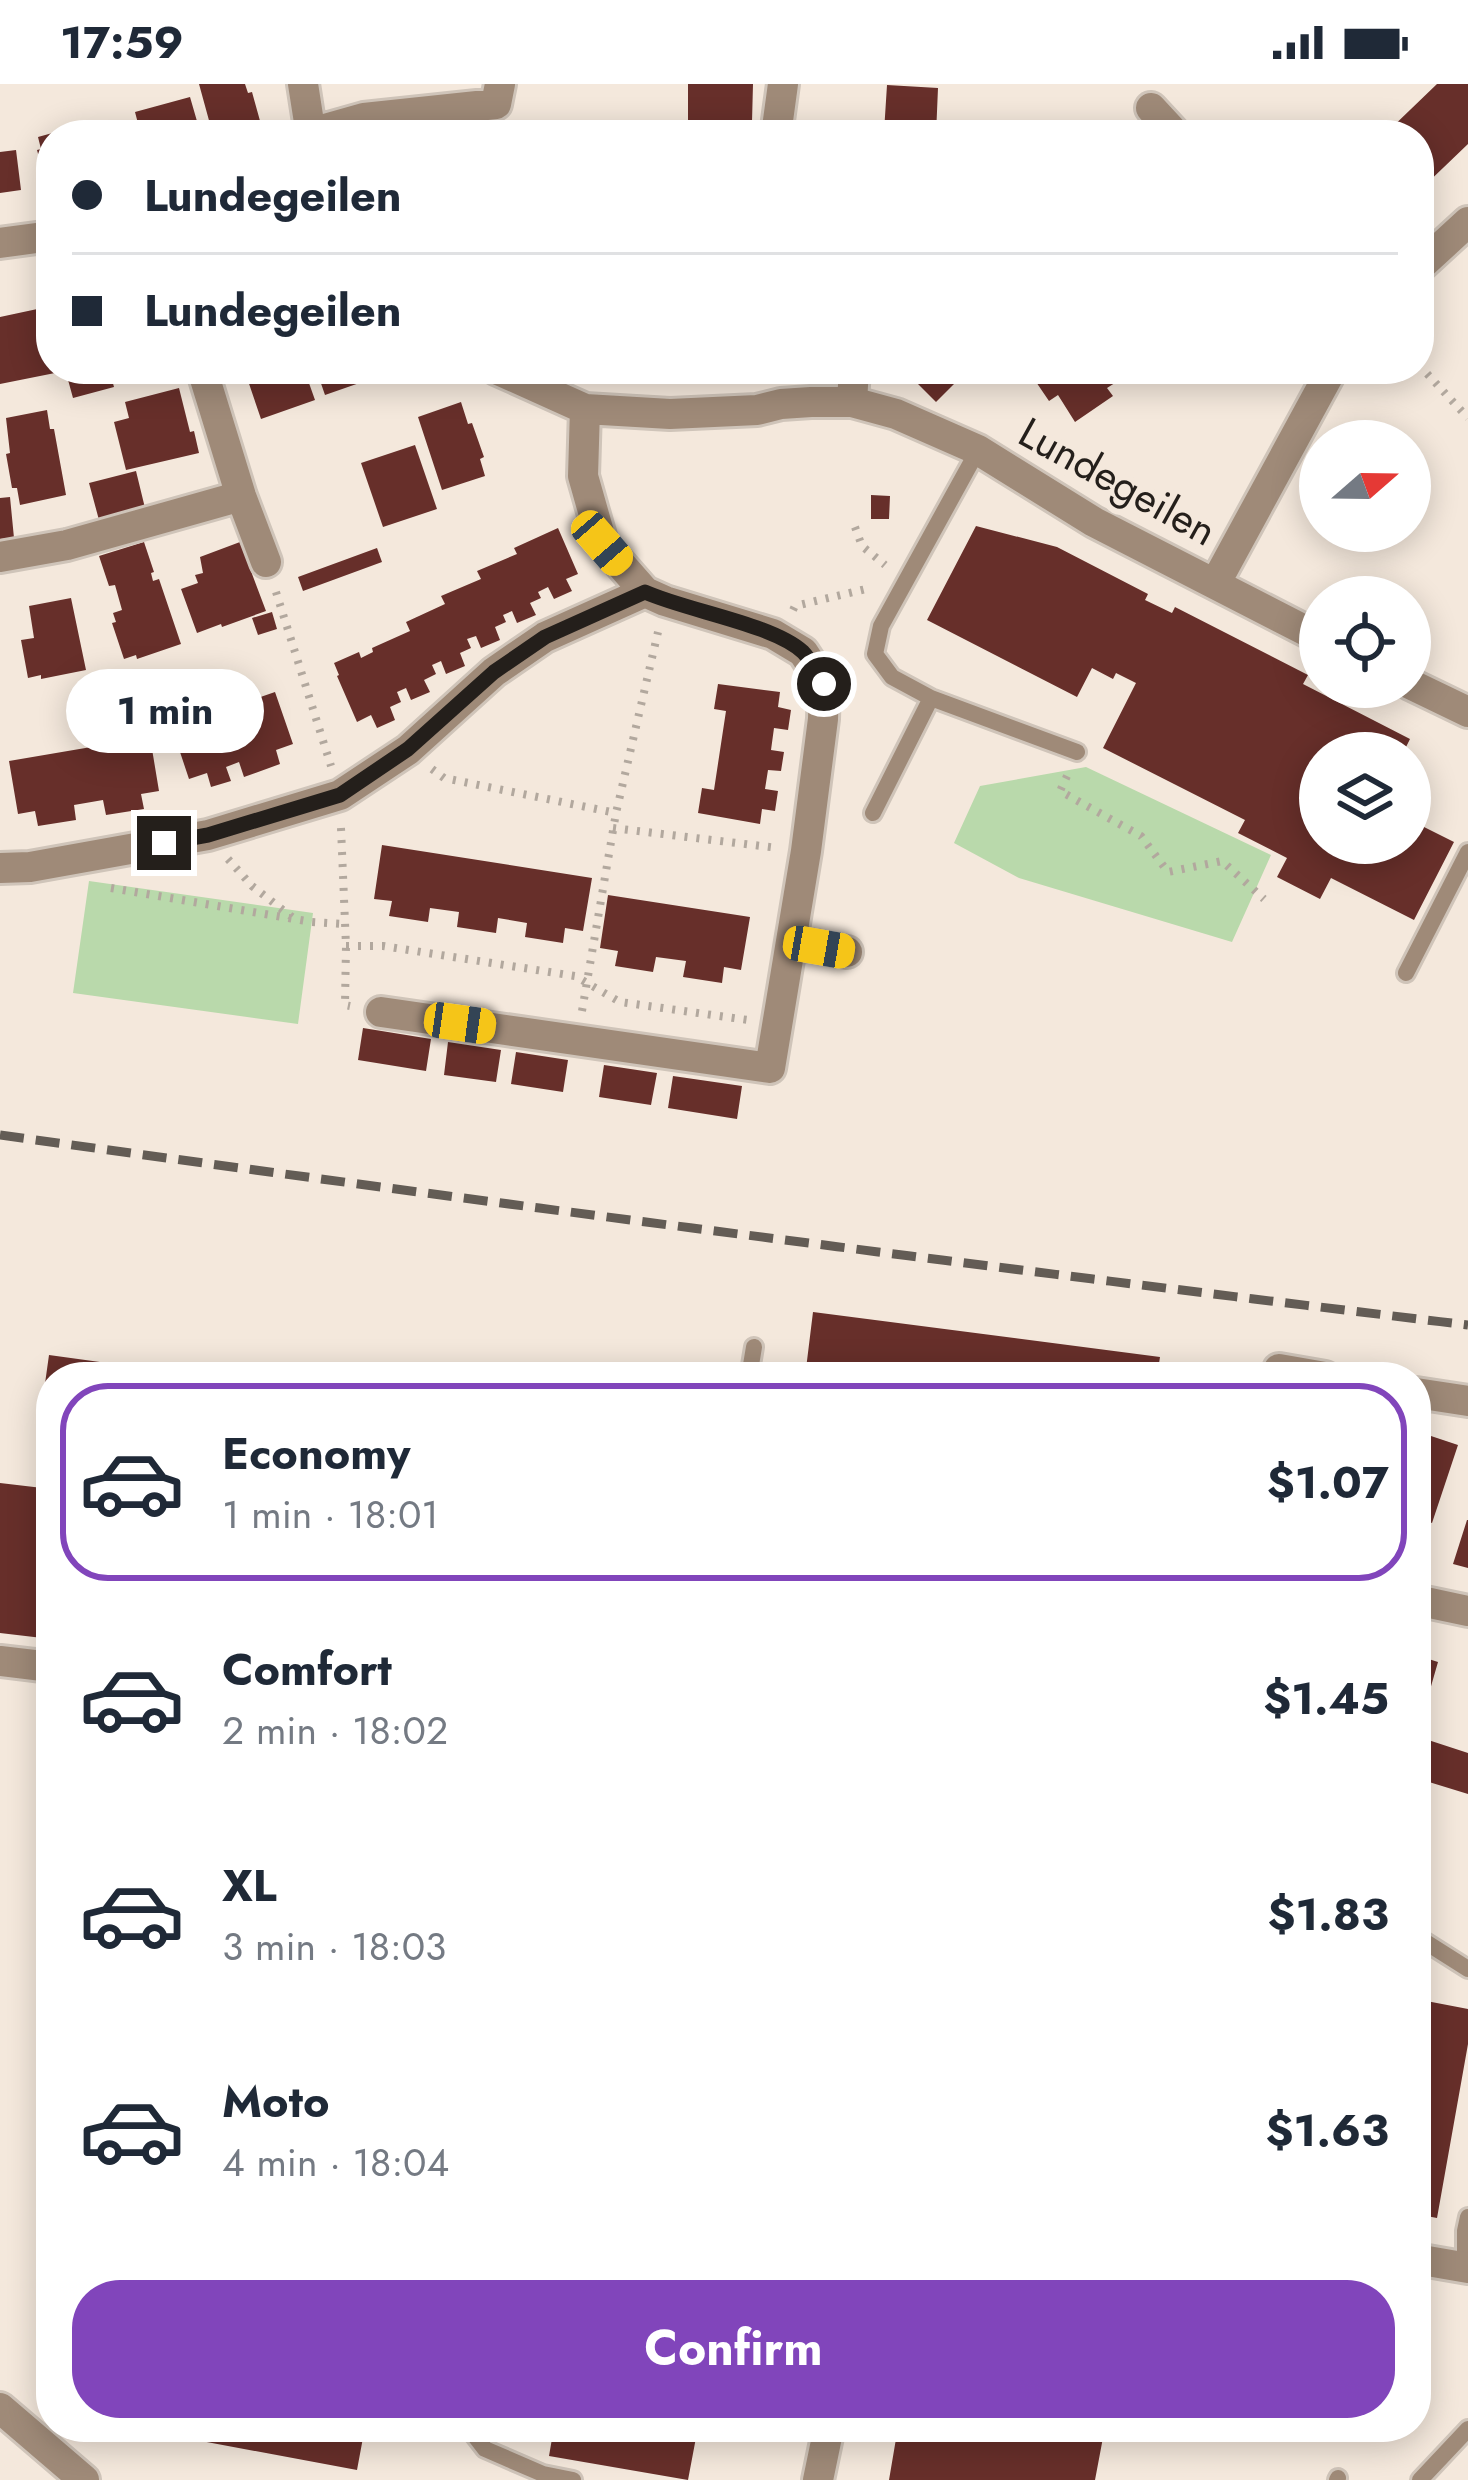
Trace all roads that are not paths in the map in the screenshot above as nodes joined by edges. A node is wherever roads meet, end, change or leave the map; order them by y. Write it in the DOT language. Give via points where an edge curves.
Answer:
graph roads {
  1 [pos="303,84"];
  2 [pos="783,84"];
  3 [pos="498,94"];
  4 [pos="309,120"];
  5 [pos="357,120"];
  6 [pos="778,120"];
  7 [pos="1468,222"];
  8 [pos="36,238"];
  9 [pos="0,243"];
  10 [pos="1434,253"];
  11 [pos="207,384"];
  12 [pos="529,384"];
  13 [pos="853,384"];
  14 [pos="1324,384"];
  15 [pos="852,402"];
  16 [pos="585,409"];
  17 [pos="978,450"];
  18 [pos="241,496"];
  19 [pos="0,556"];
  20 [pos="266,562"];
  21 [pos="1215,584"];
  22 [pos="655,597"];
  23 [pos="1299,627"];
  24 [pos="1431,694"];
  25 [pos="931,698"];
  26 [pos="1468,712"];
  27 [pos="1077,752"];
  28 [pos="874,813"];
  29 [pos="1468,852"];
  30 [pos="0,868"];
  31 [pos="792,942"];
  32 [pos="847,952"];
  33 [pos="1406,973"];
  34 [pos="381,1012"];
  35 [pos="754,1347"];
  36 [pos="752,1362"];
  37 [pos="1431,1396"];
  38 [pos="1468,1402"];
  39 [pos="1431,1603"];
  40 [pos="1468,1611"];
  41 [pos="0,1661"];
  42 [pos="36,1665"];
  43 [pos="1431,1946"];
  44 [pos="1468,1969"];
  45 [pos="1468,2217"];
  46 [pos="1431,2262"];
  47 [pos="1467,2268"];
  48 [pos="0,2408"];
  49 [pos="1468,2429"];
  50 [pos="36,2439"];
  51 [pos="40,2442"];
  52 [pos="479,2442"];
  53 [pos="826,2442"];
  54 [pos="84,2480"];
  55 [pos="573,2480"];
  56 [pos="818,2480"];
  57 [pos="1420,2480"];
  1 -- 4 [label="street"];
  2 -- 6 [label="street"];
  3 -- 5 [label="street"];
  7 -- 10 [label="street"];
  8 -- 9 [label="street"];
  11 -- 18 [label="street"];
  12 -- 16 [label="street, Lundegeilen"];
  13 -- 15 [label="street"];
  14 -- 21 [label="street"];
  15 -- 16 [label="street, Lundegeilen" via="670,414"];
  15 -- 17 [label="street, Lundegeilen"];
  16 -- 22 [label="street" via="583,476 602,543"];
  17 -- 21 [label="street, Lundegeilen"];
  17 -- 25 [label="lane" via="881,626 875,654 892,677"];
  18 -- 19 [label="street"];
  18 -- 20 [label="street"];
  21 -- 23 [label="street, Lundegeilen"];
  22 -- 30 [label="street" via="545,637 340,795 208,835"];
  22 -- 31 [label="street" via="773,634 803,652 824,684"];
  24 -- 26 [label="street"];
  25 -- 27 [label="lane"];
  25 -- 28 [label="lane"];
  29 -- 33 [label="lane"];
  31 -- 32 [label="street"];
  31 -- 34 [label="street" via="770,1068"];
  35 -- 36 [label="lane"];
  37 -- 38 [label="street"];
  39 -- 40 [label="street"];
  41 -- 42 [label="street"];
  43 -- 44 [label="lane"];
  45 -- 47 [label="lane"];
  46 -- 47 [label="street"];
  48 -- 50 [label="street"];
  49 -- 57 [label="lane"];
  51 -- 54 [label="street"];
  52 -- 55 [label="lane"];
  53 -- 56 [label="street"];
}
